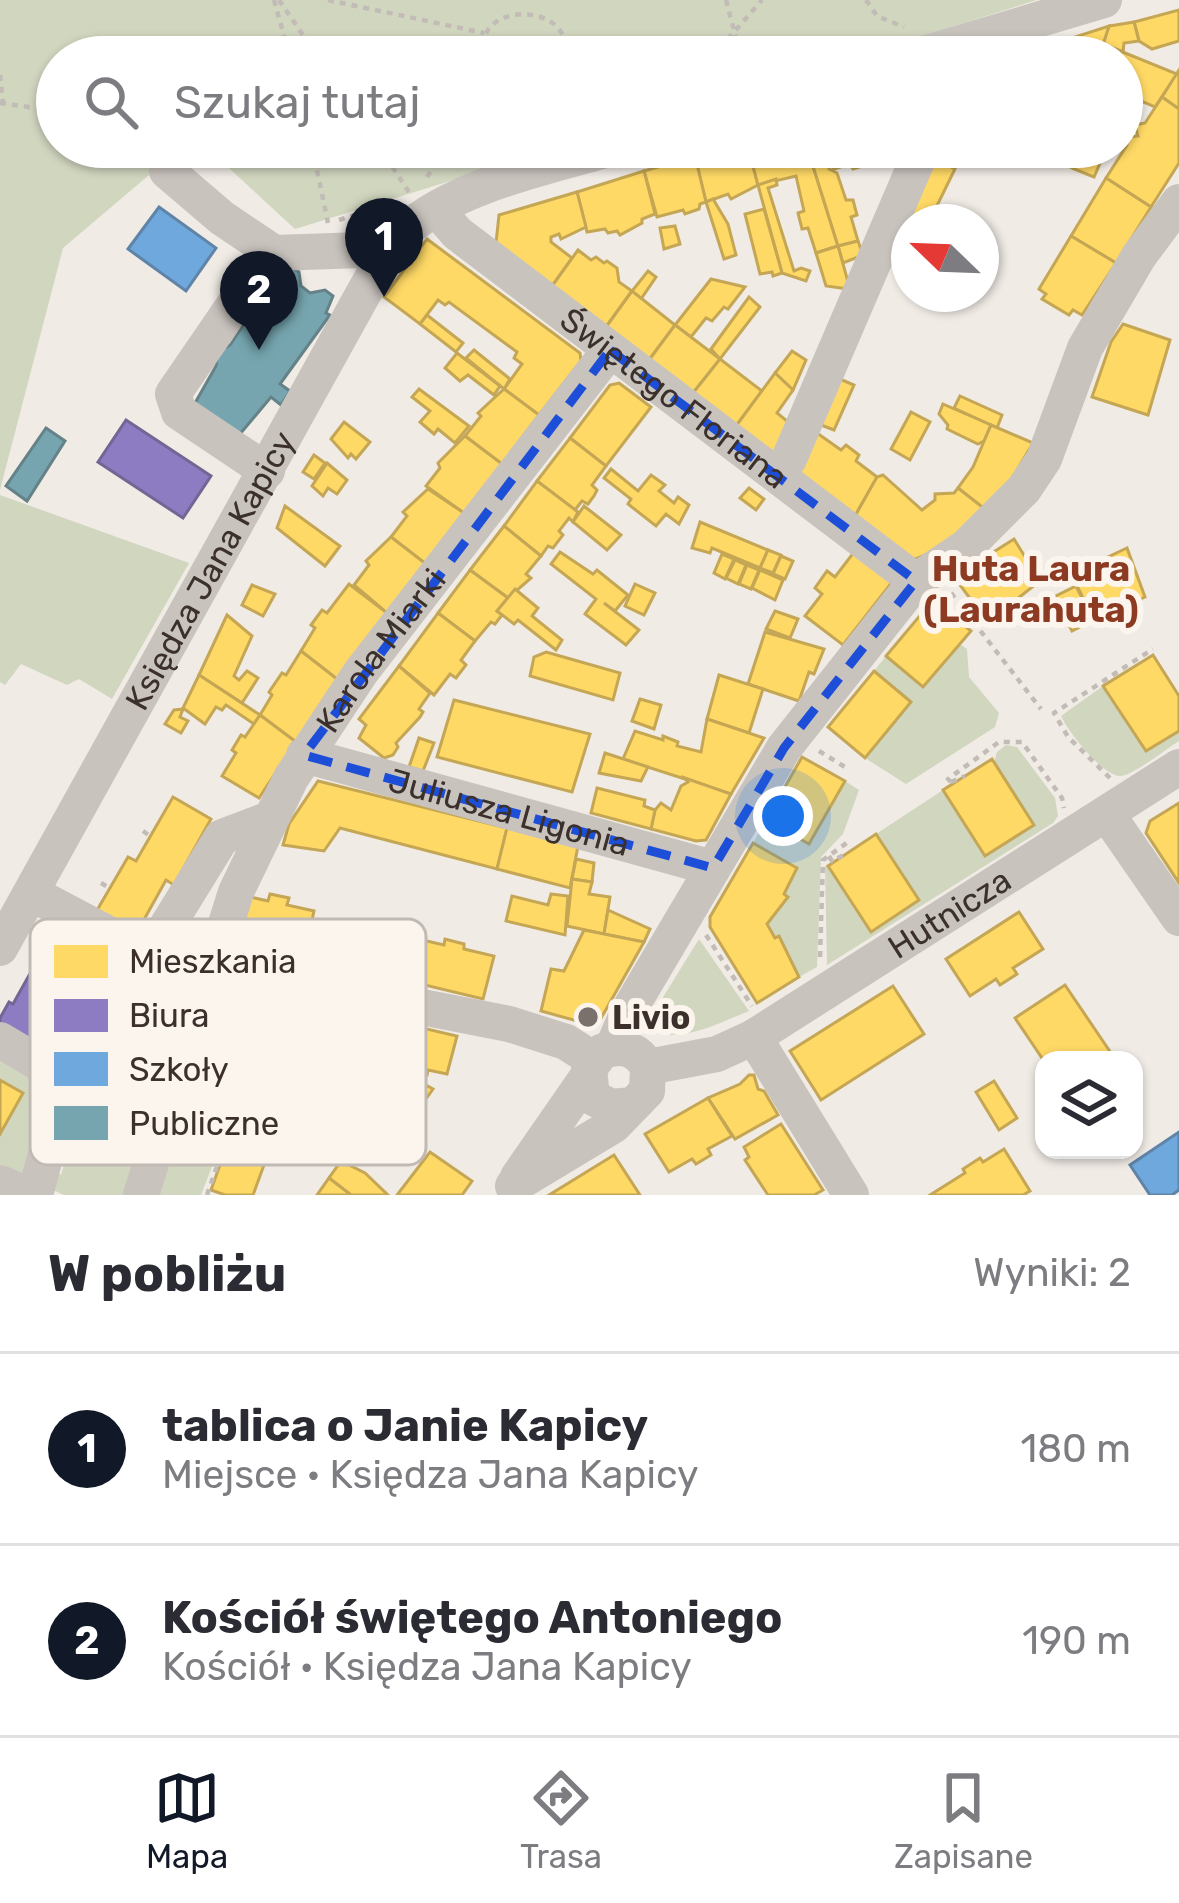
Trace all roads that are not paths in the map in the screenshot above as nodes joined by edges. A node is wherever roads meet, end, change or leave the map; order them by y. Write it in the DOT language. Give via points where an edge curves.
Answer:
graph roads {
  1 [pos="1104,0"];
  2 [pos="997,36"];
  3 [pos="547,168"];
  4 [pos="914,168"];
  5 [pos="167,171"];
  6 [pos="425,196"];
  7 [pos="1179,202"];
  8 [pos="392,249"];
  9 [pos="271,251"];
  10 [pos="610,350"];
  11 [pos="267,471"];
  12 [pos="777,475"];
  13 [pos="931,582"];
  14 [pos="304,755"];
  15 [pos="1179,767"];
  16 [pos="1114,798"];
  17 [pos="267,820"];
  18 [pos="713,868"];
  19 [pos="31,893"];
  20 [pos="1179,918"];
  21 [pos="79,919"];
  22 [pos="171,919"];
  23 [pos="227,919"];
  24 [pos="0,948"];
  25 [pos="426,1008"];
  26 [pos="755,1024"];
  27 [pos="0,1040"];
  28 [pos="30,1058"];
  29 [pos="598,1061"];
  30 [pos="642,1088"];
  31 [pos="41,1165"];
  32 [pos="150,1165"];
  33 [pos="0,1183"];
  34 [pos="510,1191"];
  35 [pos="32,1195"];
  36 [pos="141,1195"];
  37 [pos="851,1195"];
  1 -- 2 [label="street"];
  3 -- 6 [label="street, Księdza Jana Kapicy"];
  4 -- 12 [label="street"];
  5 -- 9 [label="street"];
  6 -- 8 [label="street, Księdza Jana Kapicy"];
  6 -- 10 [label="street, Świętego Floriana" via="457,233"];
  7 -- 13 [label="street" via="1095,330 1044,459"];
  8 -- 9 [label="street"];
  8 -- 11 [label="street, Księdza Jana Kapicy"];
  9 -- 11 [label="street" via="173,394 178,412"];
  10 -- 12 [label="street, Świętego Floriana"];
  10 -- 14 [label="street, Karola Miarki"];
  11 -- 19 [label="street, Księdza Jana Kapicy"];
  12 -- 13 [label="street, Świętego Floriana"];
  13 -- 18 [label="street" via="784,748"];
  14 -- 17 [label="street, Karola Miarki"];
  14 -- 18 [label="street, Juliusza Ligonia"];
  15 -- 16 [label="street, Hutnicza"];
  16 -- 20 [label="street"];
  16 -- 26 [label="street, Hutnicza"];
  17 -- 22 [label="street" via="222,837"];
  17 -- 23 [label="street, Karola Miarki"];
  18 -- 29 [label="street"];
  19 -- 21 [label="street"];
  19 -- 24 [label="street, Księdza Jana Kapicy"];
  25 -- 29 [label="street" via="509,1024"];
  26 -- 30 [label="street, Hutnicza" via="704,1067"];
  26 -- 37 [label="street"];
  27 -- 28 [label="street"];
  29 -- 30 [label="street" via="636,1052"];
  29 -- 30 [label="street" via="592,1097 601,1103 622,1108"];
  29 -- 34 [label="street"];
  30 -- 34 [label="street, Hutnicza" via="614,1125"];
  31 -- 35 [label="street"];
  32 -- 36 [label="street, Karola Miarki"];
  33 -- 35 [label="street"];
}
